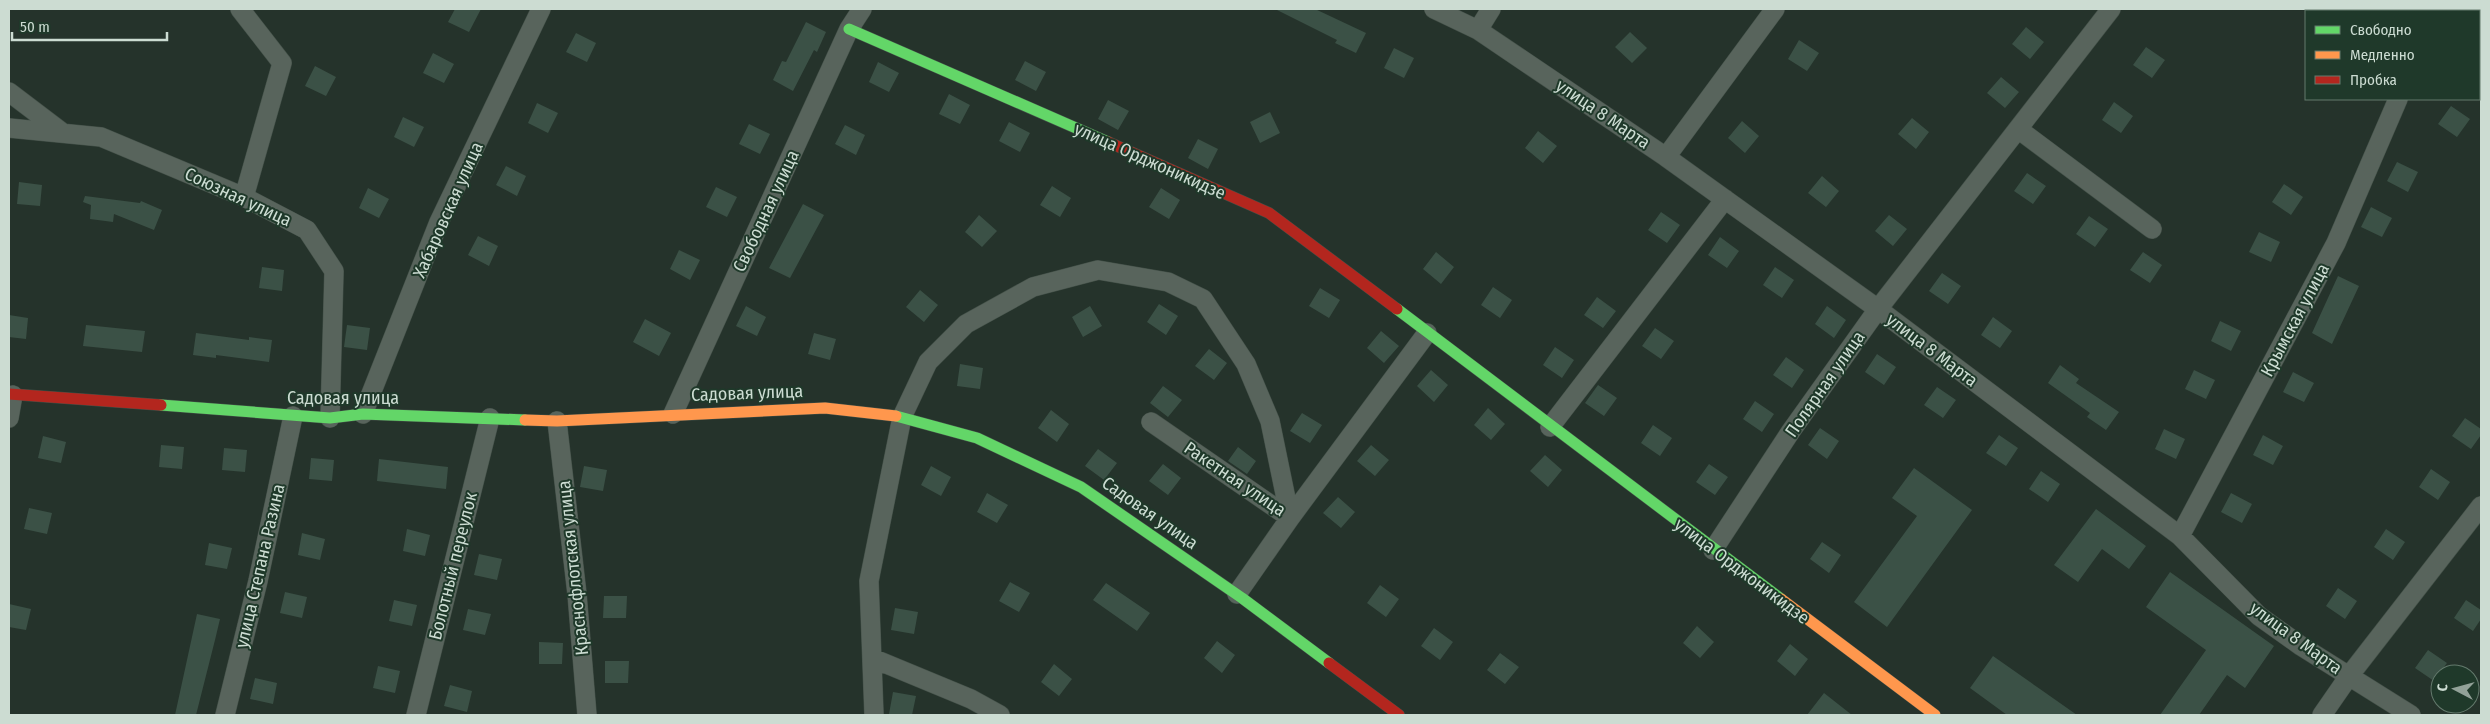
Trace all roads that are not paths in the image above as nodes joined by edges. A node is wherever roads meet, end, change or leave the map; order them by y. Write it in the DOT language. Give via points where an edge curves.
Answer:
graph roads {
  1 [pos="240,9"];
  2 [pos="540,9"];
  3 [pos="862,9"];
  4 [pos="1434,9"];
  5 [pos="1490,9"];
  6 [pos="1775,9"];
  7 [pos="2111,9"];
  8 [pos="849,29"];
  9 [pos="1478,30"];
  10 [pos="9,92"];
  11 [pos="2398,100"];
  12 [pos="9,128"];
  13 [pos="2018,129"];
  14 [pos="64,134"];
  15 [pos="1666,157"];
  16 [pos="244,197"];
  17 [pos="1725,199"];
  18 [pos="2152,229"];
  19 [pos="1878,310"];
  20 [pos="1427,333"];
  21 [pos="11,394"];
  22 [pos="363,414"];
  23 [pos="673,414"];
  24 [pos="293,416"];
  25 [pos="902,417"];
  26 [pos="9,418"];
  27 [pos="330,418"];
  28 [pos="490,418"];
  29 [pos="557,421"];
  30 [pos="1151,422"];
  31 [pos="1550,427"];
  32 [pos="2481,506"];
  33 [pos="1290,518"];
  34 [pos="2180,536"];
  35 [pos="1713,550"];
  36 [pos="1237,594"];
  37 [pos="872,658"];
  38 [pos="2349,676"];
  39 [pos="224,715"];
  40 [pos="416,715"];
  41 [pos="586,715"];
  42 [pos="874,715"];
  43 [pos="1000,715"];
  44 [pos="1399,715"];
  45 [pos="1935,715"];
  46 [pos="2322,715"];
  47 [pos="2411,715"];
  1 -- 16 [label="street" via="282,63"];
  2 -- 22 [label="street, Хабаровская улица" via="439,222"];
  3 -- 8 [label="street, Свободная улица"];
  4 -- 9 [label="street, улица 8 Марта"];
  5 -- 9 [label="street"];
  6 -- 15 [label="street"];
  7 -- 13 [label="street, Полярная улица"];
  8 -- 20 [label="street, улица Орджоникидзе" via="1269,213"];
  8 -- 23 [label="street, Свободная улица"];
  9 -- 15 [label="street, улица 8 Марта"];
  10 -- 14 [label="street"];
  11 -- 34 [label="street, Крымская улица" via="2336,243"];
  12 -- 14 [label="street, Союзная улица"];
  13 -- 18 [label="street"];
  13 -- 19 [label="street, Полярная улица"];
  14 -- 16 [label="street, Союзная улица" via="101,138"];
  15 -- 17 [label="street, улица 8 Марта"];
  16 -- 27 [label="street, Союзная улица" via="307,230 334,271"];
  17 -- 19 [label="street, улица 8 Марта"];
  17 -- 31 [label="street"];
  19 -- 34 [label="street, улица 8 Марта"];
  19 -- 35 [label="street, Полярная улица" via="1791,431"];
  20 -- 31 [label="street, улица Орджоникидзе"];
  20 -- 33 [label="street"];
  21 -- 24 [label="street, Садовая улица"];
  21 -- 26 [label="street"];
  22 -- 27 [label="street, Садовая улица"];
  22 -- 28 [label="street, Садовая улица"];
  23 -- 25 [label="street, Садовая улица" via="825,408"];
  23 -- 29 [label="street, Садовая улица"];
  24 -- 27 [label="street, Садовая улица"];
  24 -- 39 [label="street, улица Степана Разина" via="258,581"];
  25 -- 33 [label="street, Ракетная улица" via="928,362 966,324 1033,287 1098,270 1168,282 1203,299 1246,364 1270,421"];
  25 -- 36 [label="street, Садовая улица" via="977,438 1081,487"];
  25 -- 37 [label="street, Ракетная улица" via="870,580"];
  28 -- 29 [label="street, Садовая улица"];
  28 -- 40 [label="street, Болотный переулок"];
  29 -- 41 [label="street, Краснофлотская улица" via="577,594"];
  30 -- 33 [label="street, Ракетная улица"];
  31 -- 35 [label="street, улица Орджоникидзе"];
  32 -- 38 [label="street"];
  33 -- 36 [label="street"];
  34 -- 38 [label="street, улица 8 Марта" via="2259,616"];
  35 -- 45 [label="street, улица Орджоникидзе"];
  36 -- 44 [label="street, Садовая улица"];
  37 -- 42 [label="street, Ракетная улица"];
  37 -- 43 [label="street" via="971,699"];
  38 -- 46 [label="street"];
  38 -- 47 [label="street, улица 8 Марта"];
}
